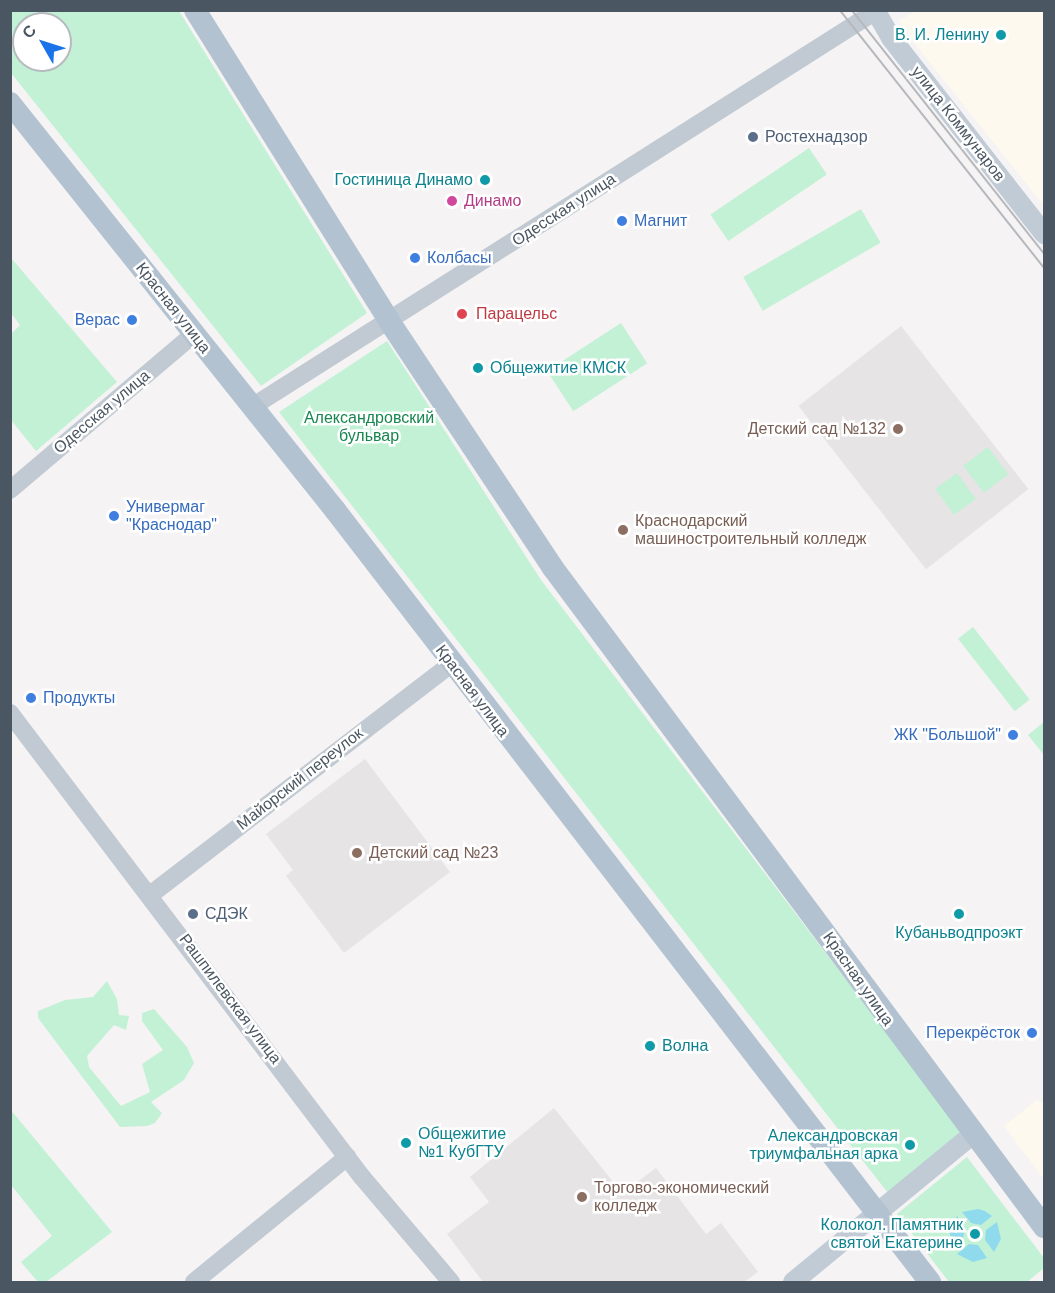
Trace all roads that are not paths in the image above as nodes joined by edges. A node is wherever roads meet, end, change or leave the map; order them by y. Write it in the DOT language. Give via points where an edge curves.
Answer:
graph roads {
  1 [pos="195,10"];
  2 [pos="876,11"];
  3 [pos="10,103"];
  4 [pos="1044,234"];
  5 [pos="389,321"];
  6 [pos="194,334"];
  7 [pos="252,407"];
  8 [pos="10,490"];
  9 [pos="451,664"];
  10 [pos="10,713"];
  11 [pos="150,895"];
  12 [pos="973,1134"];
  13 [pos="347,1157"];
  14 [pos="877,1215"];
  15 [pos="1044,1227"];
  16 [pos="194,1282"];
  17 [pos="451,1282"];
  18 [pos="793,1282"];
  19 [pos="930,1282"];
  1 -- 5 [label="main road, Красная улица"];
  2 -- 4 [label="main road, улица Коммунаров" via="891,38"];
  2 -- 5 [label="street, Одесская улица"];
  3 -- 6 [label="main road, Красная улица"];
  5 -- 7 [label="street, Одесская улица"];
  5 -- 12 [label="main road, Красная улица" via="553,568"];
  6 -- 7 [label="main road, Красная улица"];
  6 -- 8 [label="street, Одесская улица"];
  7 -- 9 [label="main road, Красная улица"];
  9 -- 11 [label="street, Майорский переулок"];
  9 -- 14 [label="main road, Красная улица"];
  10 -- 11 [label="street, Рашпилевская улица"];
  11 -- 13 [label="street, Рашпилевская улица"];
  12 -- 14 [label="main road"];
  12 -- 15 [label="main road, Красная улица"];
  13 -- 16 [label="street"];
  13 -- 17 [label="street, Рашпилевская улица"];
  14 -- 18 [label="main road"];
  14 -- 19 [label="main road, Красная улица"];
}
